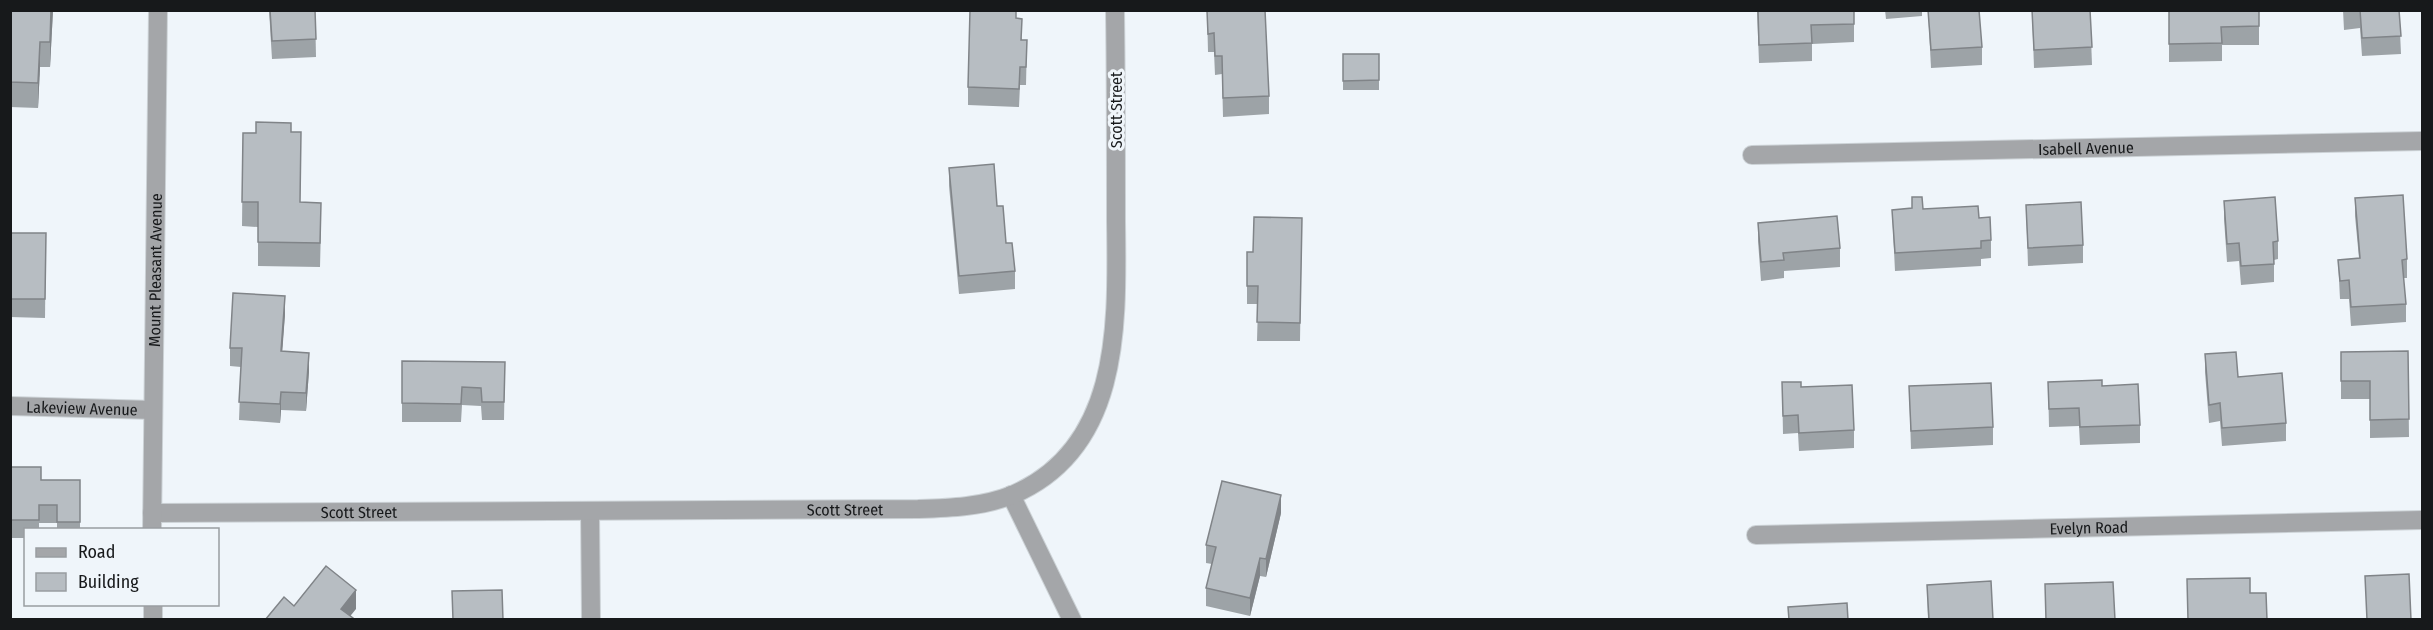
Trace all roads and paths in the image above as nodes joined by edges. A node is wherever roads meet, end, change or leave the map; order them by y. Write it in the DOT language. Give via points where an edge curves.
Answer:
graph roads {
  1 [pos="158,10"];
  2 [pos="1115,10"];
  3 [pos="2422,141"];
  4 [pos="1752,155"];
  5 [pos="10,406"];
  6 [pos="153,410"];
  7 [pos="1011,495"];
  8 [pos="590,511"];
  9 [pos="2422,520"];
  10 [pos="152,521"];
  11 [pos="1756,535"];
  12 [pos="591,620"];
  13 [pos="1072,620"];
  1 -- 6 [label="street, Mount Pleasant Avenue"];
  2 -- 7 [label="street, Scott Street" via="1117,264 1110,366 1104,393 1074,448 1034,484"];
  3 -- 4 [label="street, Isabell Avenue"];
  5 -- 6 [label="street, Lakeview Avenue"];
  6 -- 10 [label="street, Mount Pleasant Avenue"];
  7 -- 8 [label="street, Scott Street" via="960,507 918,509"];
  7 -- 13 [label="street"];
  8 -- 10 [label="street, Scott Street"];
  8 -- 12 [label="street"];
  9 -- 11 [label="street, Evelyn Road"];
}
